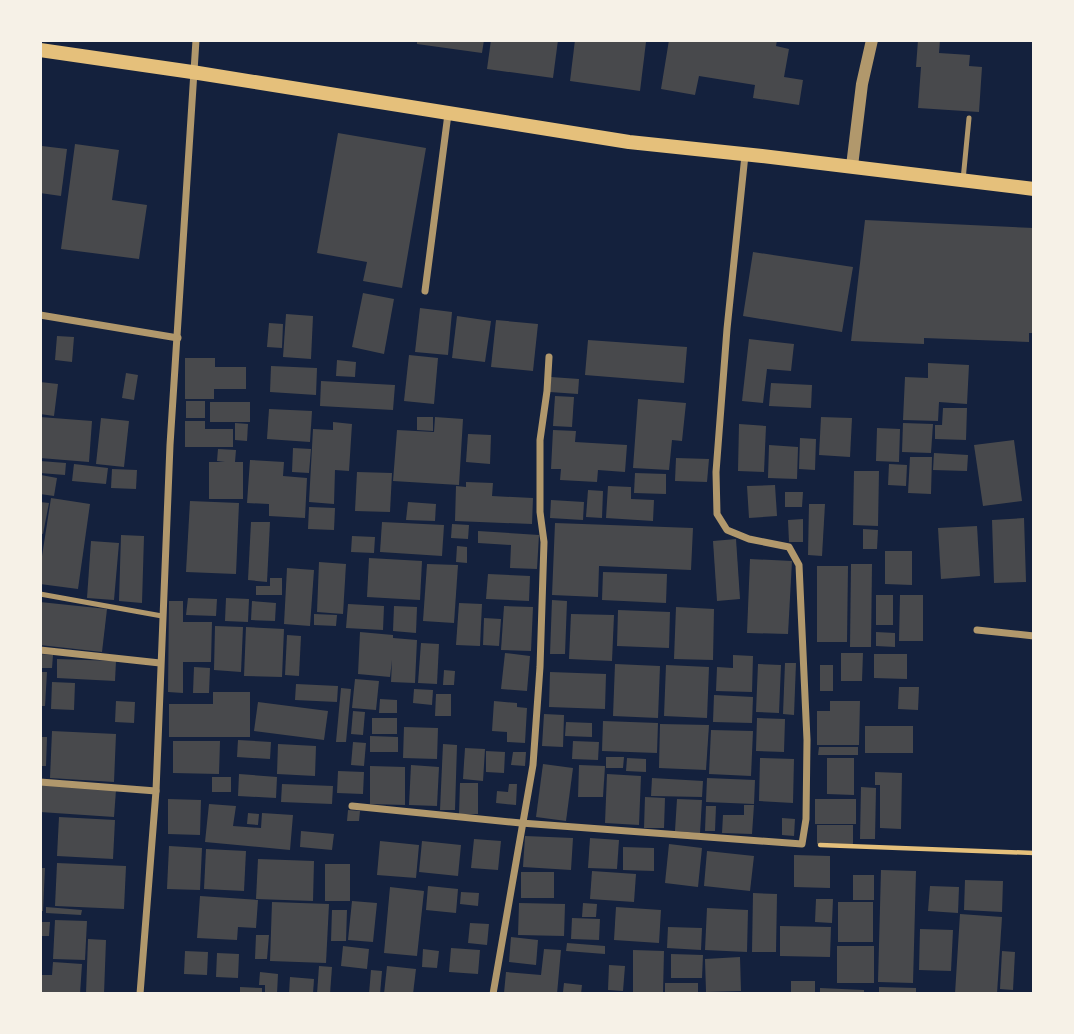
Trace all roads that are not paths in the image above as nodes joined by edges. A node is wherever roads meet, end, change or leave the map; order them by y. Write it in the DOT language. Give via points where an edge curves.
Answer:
graph roads {
  1 [pos="196,40"];
  2 [pos="872,40"];
  3 [pos="40,50"];
  4 [pos="192,72"];
  5 [pos="448,114"];
  6 [pos="969,118"];
  7 [pos="746,154"];
  8 [pos="852,166"];
  9 [pos="963,180"];
  10 [pos="1034,189"];
  11 [pos="425,291"];
  12 [pos="40,315"];
  13 [pos="178,338"];
  14 [pos="549,357"];
  15 [pos="40,594"];
  16 [pos="162,616"];
  17 [pos="976,630"];
  18 [pos="1034,636"];
  19 [pos="40,650"];
  20 [pos="160,663"];
  21 [pos="40,782"];
  22 [pos="156,791"];
  23 [pos="352,806"];
  24 [pos="522,823"];
  25 [pos="140,994"];
  26 [pos="493,994"];
  1 -- 4 [label="street"];
  2 -- 8 [label="street"];
  3 -- 4 [label="main road"];
  4 -- 5 [label="main road"];
  4 -- 13 [label="street"];
  5 -- 7 [label="main road" via="629,142"];
  5 -- 11 [label="street"];
  6 -- 9 [label="lane"];
  7 -- 8 [label="main road"];
  7 -- 24 [label="street" via="726,342 717,514 727,530 789,547 799,565 807,740 802,844"];
  8 -- 9 [label="main road"];
  9 -- 10 [label="main road"];
  12 -- 13 [label="street"];
  13 -- 16 [label="street"];
  14 -- 24 [label="street" via="540,440 544,542 540,667 533,765"];
  15 -- 16 [label="lane"];
  16 -- 20 [label="street"];
  17 -- 18 [label="street"];
  19 -- 20 [label="street"];
  20 -- 22 [label="street"];
  21 -- 22 [label="street"];
  22 -- 25 [label="street"];
  23 -- 24 [label="street"];
  24 -- 26 [label="street"];
}
